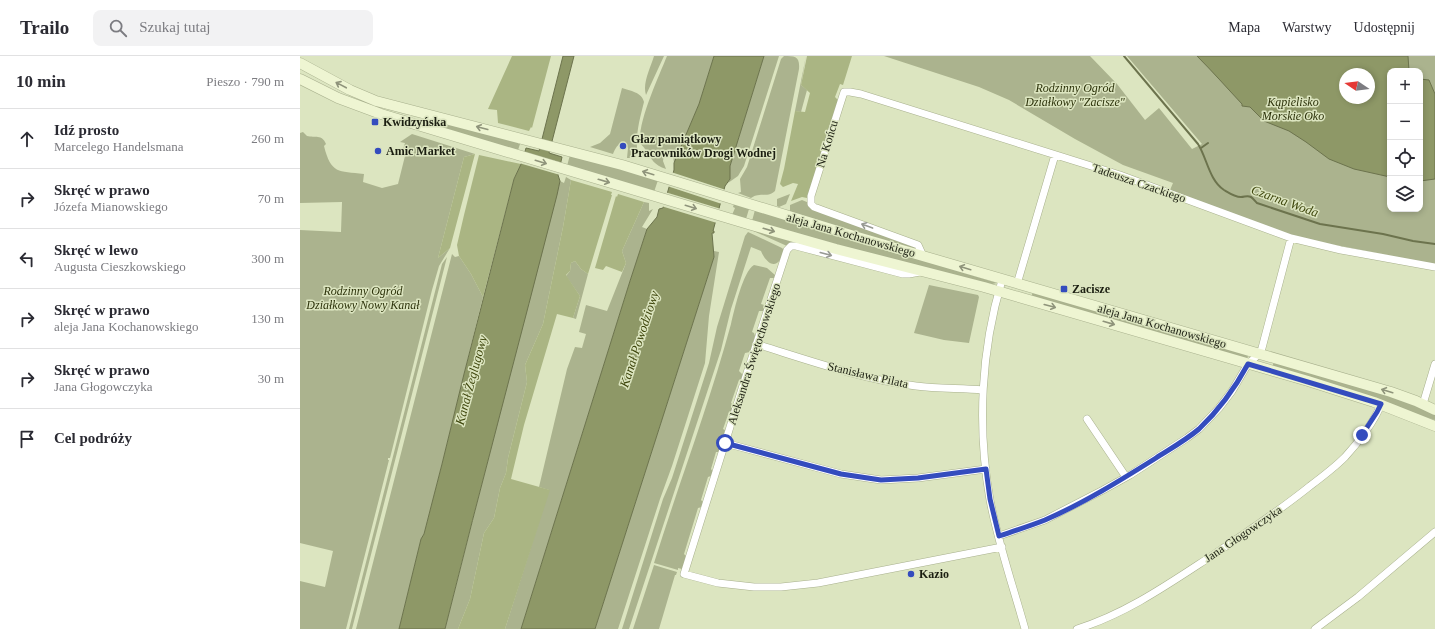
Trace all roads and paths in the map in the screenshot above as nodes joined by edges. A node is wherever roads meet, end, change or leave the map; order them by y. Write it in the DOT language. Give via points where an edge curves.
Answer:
graph roads {
  1 [pos="300,63"];
  2 [pos="300,79"];
  3 [pos="844,92"];
  4 [pos="1055,155"];
  5 [pos="1291,238"];
  6 [pos="788,250"];
  7 [pos="923,256"];
  8 [pos="1435,267"];
  9 [pos="924,271"];
  10 [pos="1002,280"];
  11 [pos="1017,284"];
  12 [pos="999,292"];
  13 [pos="756,344"];
  14 [pos="1259,354"];
  15 [pos="1248,364"];
  16 [pos="1435,364"];
  17 [pos="983,390"];
  18 [pos="1381,404"];
  19 [pos="1423,404"];
  20 [pos="1435,410"];
  21 [pos="1087,419"];
  22 [pos="1435,426"];
  23 [pos="725,443"];
  24 [pos="986,469"];
  25 [pos="1126,477"];
  26 [pos="1435,532"];
  27 [pos="999,536"];
  28 [pos="1002,547"];
  29 [pos="1025,629"];
  30 [pos="1077,629"];
  31 [pos="1315,629"];
  7 -- 1 [label="main road, aleja Jana Kochanowskiego, one-way" via="557,147 376,100"];
  2 -- 9 [label="main road, aleja Jana Kochanowskiego, one-way" via="366,110 731,219"];
  3 -- 4 [label="street, Tadeusza Czackiego" via="861,94"];
  7 -- 3 [label="street, Na Końcu, one-way" via="918,245 814,207 810,203"];
  4 -- 5 [label="street, Tadeusza Czackiego" via="1131,179"];
  4 -- 11 [label="street"];
  5 -- 8 [label="street, Tadeusza Czackiego"];
  5 -- 14 [label="street"];
  6 -- 9 [label="street, aleja Jana Kochanowskiego, one-way" via="791,246 796,246 903,274"];
  6 -- 13 [label="street, Aleksandra Świętochowskiego"];
  10 -- 7 [label="main road, aleja Jana Kochanowskiego, one-way"];
  9 -- 12 [label="main road, aleja Jana Kochanowskiego"];
  10 -- 11 [label="main road, aleja Jana Kochanowskiego"];
  10 -- 12 [label="street"];
  11 -- 14 [label="main road, aleja Jana Kochanowskiego"];
  12 -- 15 [label="main road, aleja Jana Kochanowskiego, one-way"];
  12 -- 17 [label="street" via="988,341"];
  13 -- 17 [label="street, Stanisława Pilata" via="879,380 917,386"];
  13 -- 23 [label="street, Aleksandra Świętochowskiego"];
  14 -- 15 [label="street"];
  19 -- 14 [label="main road, aleja Jana Kochanowskiego, one-way" via="1391,392"];
  15 -- 18 [label="main road, aleja Jana Kochanowskiego"];
  15 -- 25 [label="street" via="1225,401 1199,429"];
  16 -- 19 [label="street"];
  17 -- 24 [label="street"];
  18 -- 22 [label="main road, aleja Jana Kochanowskiego"];
  18 -- 30 [label="street, Jana Głogowczyka" via="1345,457 1292,501 1175,579 1118,612"];
  19 -- 20 [label="main road, aleja Jana Kochanowskiego"];
  21 -- 25 [label="street"];
  23 -- 24 [label="street" via="841,474 881,480"];
  23 -- 28 [label="street, Aleksandra Świętochowskiego" via="684,574 718,583 782,587 818,583"];
  24 -- 27 [label="street"];
  25 -- 27 [label="street" via="1045,520"];
  26 -- 31 [label="street" via="1358,597"];
  27 -- 28 [label="street"];
  28 -- 29 [label="street"];
}
